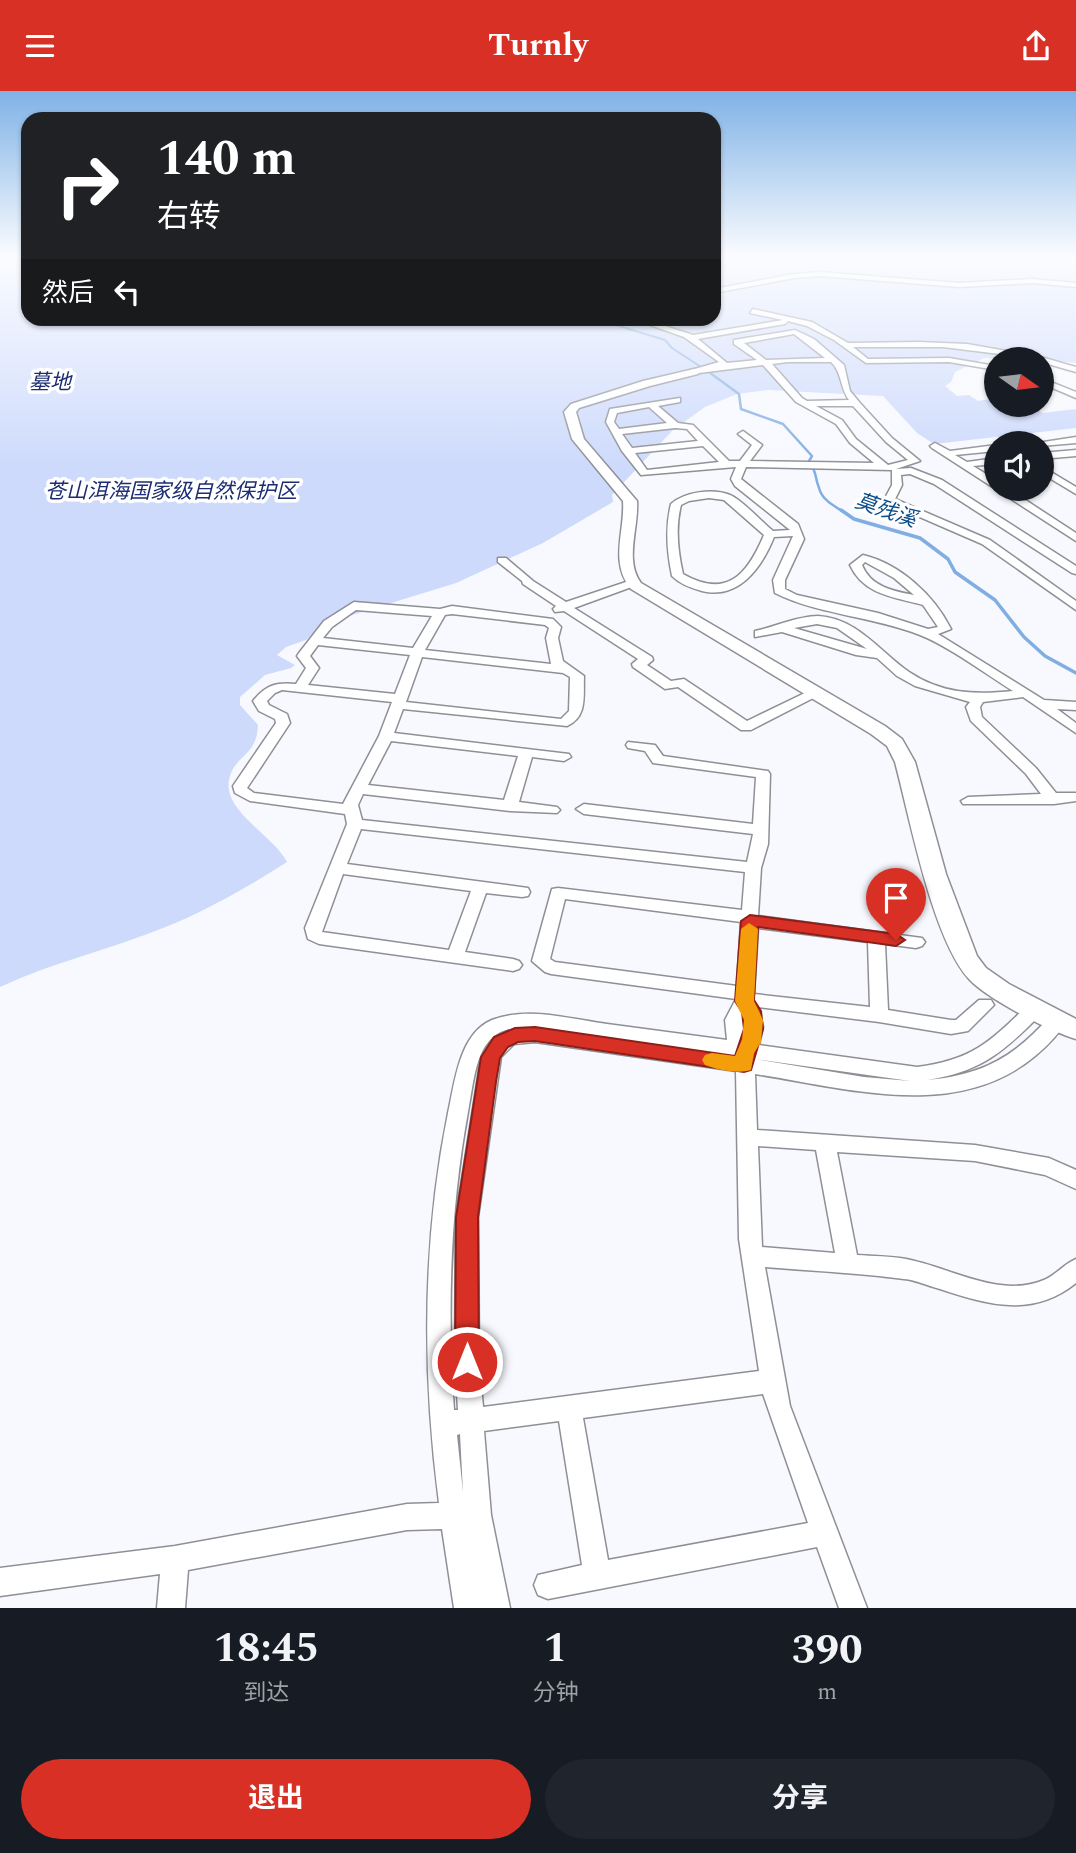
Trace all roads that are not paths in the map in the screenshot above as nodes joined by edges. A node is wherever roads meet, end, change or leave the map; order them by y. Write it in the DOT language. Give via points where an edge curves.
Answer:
graph roads {
  1 [pos="659,327"];
  2 [pos="755,327"];
  3 [pos="814,327"];
  4 [pos="691,338"];
  5 [pos="846,345"];
  6 [pos="984,348"];
  7 [pos="834,360"];
  8 [pos="765,362"];
  9 [pos="1054,363"];
  10 [pos="984,366"];
  11 [pos="720,367"];
  12 [pos="1076,370"];
  13 [pos="694,372"];
  14 [pos="1076,382"];
  15 [pos="1054,384"];
  16 [pos="1076,395"];
  17 [pos="677,400"];
  18 [pos="856,403"];
  19 [pos="650,404"];
  20 [pos="806,404"];
  21 [pos="675,425"];
  22 [pos="615,432"];
  23 [pos="743,434"];
  24 [pos="1076,440"];
  25 [pos="1054,442"];
  26 [pos="705,443"];
  27 [pos="935,446"];
  28 [pos="984,449"];
  29 [pos="627,451"];
  30 [pos="954,452"];
  31 [pos="1076,453"];
  32 [pos="1054,455"];
  33 [pos="984,462"];
  34 [pos="971,463"];
  35 [pos="726,464"];
  36 [pos="742,465"];
  37 [pos="896,469"];
  38 [pos="1054,477"];
  39 [pos="984,478"];
  40 [pos="1075,489"];
  41 [pos="1019,501"];
  42 [pos="797,533"];
  43 [pos="770,534"];
  44 [pos="1076,538"];
  45 [pos="502,560"];
  46 [pos="1076,571"];
  47 [pos="633,583"];
  48 [pos="926,602"];
  49 [pos="1076,606"];
  50 [pos="565,607"];
  51 [pos="440,613"];
  52 [pos="532,618"];
  53 [pos="927,633"];
  54 [pos="759,634"];
  55 [pos="316,641"];
  56 [pos="417,653"];
  57 [pos="564,669"];
  58 [pos="300,687"];
  59 [pos="816,693"];
  60 [pos="1026,693"];
  61 [pos="978,699"];
  62 [pos="400,702"];
  63 [pos="1042,703"];
  64 [pos="1076,706"];
  65 [pos="1076,729"];
  66 [pos="386,736"];
  67 [pos="633,745"];
  68 [pos="526,752"];
  69 [pos="564,757"];
  70 [pos="359,789"];
  71 [pos="1076,797"];
  72 [pos="1054,800"];
  73 [pos="968,801"];
  74 [pos="510,806"];
  75 [pos="584,809"];
  76 [pos="552,810"];
  77 [pos="353,817"];
  78 [pos="761,830"];
  79 [pos="338,868"];
  80 [pos="753,868"];
  81 [pos="480,887"];
  82 [pos="522,892"];
  83 [pos="750,919"];
  84 [pos="876,937"];
  85 [pos="916,942"];
  86 [pos="455,957"];
  87 [pos="513,965"];
  88 [pos="745,998"];
  89 [pos="985,1005"];
  90 [pos="1037,1008"];
  91 [pos="879,1015"];
  92 [pos="1067,1025"];
  93 [pos="991,1051"];
  94 [pos="744,1058"];
  95 [pos="1010,1065"];
  96 [pos="746,1137"];
  97 [pos="825,1143"];
  98 [pos="1076,1180"];
  99 [pos="752,1257"];
  100 [pos="848,1264"];
  101 [pos="1076,1269"];
  102 [pos="773,1381"];
  103 [pos="569,1407"];
  104 [pos="471,1420"];
  105 [pos="445,1424"];
  106 [pos="465,1516"];
  107 [pos="823,1533"];
  108 [pos="175,1559"];
  109 [pos="597,1576"];
  110 [pos="0,1582"];
  111 [pos="548,1585"];
  112 [pos="171,1608"];
  113 [pos="468,1608"];
  114 [pos="496,1608"];
  115 [pos="853,1608"];
  1 -- 4 [label="street"];
  2 -- 4 [label="street"];
  3 -- 5 [label="street"];
  4 -- 11 [label="street" via="722,360"];
  5 -- 6 [label="street" via="943,343"];
  5 -- 10 [label="street" via="866,361 939,360"];
  7 -- 8 [label="street"];
  7 -- 8 [label="street" via="795,332 737,342"];
  7 -- 18 [label="street"];
  8 -- 11 [label="street"];
  8 -- 20 [label="street"];
  9 -- 12 [label="street"];
  11 -- 13 [label="street"];
  13 -- 47 [label="street" via="624,389 575,406 570,412 587,454 630,501 626,572"];
  14 -- 15 [label="street"];
  15 -- 16 [label="street"];
  17 -- 19 [label="street"];
  18 -- 20 [label="street"];
  18 -- 37 [label="street" via="915,461"];
  19 -- 21 [label="street"];
  19 -- 22 [label="street" via="614,410 610,422"];
  20 -- 37 [label="street" via="839,422 853,442"];
  21 -- 22 [label="street"];
  21 -- 26 [label="street" via="690,427"];
  22 -- 29 [label="street"];
  23 -- 36 [label="street" via="757,445"];
  24 -- 25 [label="street"];
  26 -- 29 [label="street"];
  26 -- 35 [label="street"];
  27 -- 39 [label="street"];
  28 -- 30 [label="street"];
  29 -- 35 [label="street" via="645,473"];
  31 -- 32 [label="street"];
  33 -- 34 [label="street"];
  35 -- 36 [label="street"];
  36 -- 37 [label="street"];
  36 -- 42 [label="street" via="739,484"];
  37 -- 46 [label="street" via="938,482"];
  37 -- 49 [label="street" via="897,485 889,500 986,541"];
  38 -- 40 [label="street"];
  41 -- 44 [label="street"];
  42 -- 43 [label="street"];
  42 -- 53 [label="street" via="798,545 779,580 779,591"];
  43 -- 43 [label="street" via="727,497 686,498 676,504 673,514 678,576 706,590 728,586 746,577"];
  45 -- 50 [label="street"];
  47 -- 50 [label="street"];
  47 -- 59 [label="street"];
  48 -- 48 [label="street" via="874,560 863,558 856,565 860,577 877,589"];
  48 -- 53 [label="street" via="945,629"];
  50 -- 52 [label="street"];
  50 -- 59 [label="street" via="647,660 638,664 670,686 679,682 746,727"];
  51 -- 52 [label="street" via="452,610"];
  51 -- 55 [label="street" via="357,605 333,619"];
  51 -- 56 [label="street"];
  52 -- 57 [label="street" via="554,625 557,663"];
  53 -- 60 [label="street"];
  54 -- 61 [label="street" via="818,620 838,625 912,678 948,694"];
  55 -- 56 [label="street"];
  55 -- 58 [label="street" via="303,656 313,668"];
  56 -- 57 [label="street"];
  56 -- 62 [label="street"];
  57 -- 62 [label="street" via="577,676 576,715 566,723"];
  58 -- 62 [label="street"];
  58 -- 77 [label="street" via="276,687 260,701 282,717 283,723 240,790 250,797"];
  59 -- 90 [label="street" via="878,730 900,749 962,953 978,974"];
  60 -- 61 [label="street"];
  60 -- 63 [label="street"];
  61 -- 72 [label="street" via="973,707 976,719 1031,771"];
  62 -- 66 [label="street"];
  63 -- 64 [label="street"];
  63 -- 65 [label="street"];
  66 -- 68 [label="street"];
  66 -- 70 [label="street"];
  67 -- 78 [label="street" via="650,748 658,760 763,774"];
  68 -- 69 [label="street"];
  68 -- 74 [label="street"];
  70 -- 74 [label="street"];
  70 -- 77 [label="street"];
  71 -- 72 [label="street"];
  72 -- 73 [label="street"];
  74 -- 76 [label="street"];
  75 -- 78 [label="street"];
  77 -- 79 [label="street"];
  77 -- 80 [label="street"];
  78 -- 80 [label="street"];
  79 -- 81 [label="street"];
  79 -- 86 [label="street" via="313,928 317,937"];
  80 -- 83 [label="street"];
  81 -- 82 [label="street"];
  81 -- 86 [label="street"];
  83 -- 84 [label="street"];
  83 -- 88 [label="street"];
  83 -- 88 [label="street" via="558,893 541,961 551,968"];
  84 -- 85 [label="street"];
  84 -- 91 [label="street"];
  86 -- 87 [label="street"];
  88 -- 91 [label="street"];
  88 -- 94 [label="street" via="754,1029"];
  89 -- 91 [label="street" via="961,1026"];
  90 -- 92 [label="street"];
  90 -- 93 [label="street"];
  92 -- 95 [label="street"];
  93 -- 94 [label="street" via="966,1065 917,1074"];
  93 -- 95 [label="street"];
  94 -- 95 [label="street" via="884,1085 927,1088 965,1082"];
  94 -- 96 [label="street"];
  94 -- 104 [label="street" via="524,1034 509,1037 494,1050 467,1217"];
  94 -- 105 [label="street" via="529,1020 509,1021 485,1034 472,1055 454,1130 443,1214 440,1354"];
  96 -- 97 [label="street"];
  96 -- 99 [label="street"];
  97 -- 98 [label="street" via="975,1153 1049,1167"];
  97 -- 100 [label="street"];
  99 -- 100 [label="street"];
  99 -- 102 [label="street"];
  100 -- 101 [label="street" via="906,1269 977,1291 1017,1296 1051,1289"];
  102 -- 103 [label="street"];
  102 -- 107 [label="street"];
  103 -- 104 [label="street"];
  103 -- 109 [label="street"];
  104 -- 105 [label="street"];
  104 -- 106 [label="street"];
  105 -- 106 [label="street"];
  106 -- 108 [label="street" via="407,1517"];
  106 -- 113 [label="street"];
  106 -- 114 [label="street"];
  107 -- 109 [label="street"];
  107 -- 115 [label="street"];
  108 -- 110 [label="street"];
  108 -- 112 [label="street"];
  109 -- 111 [label="street"];
}
